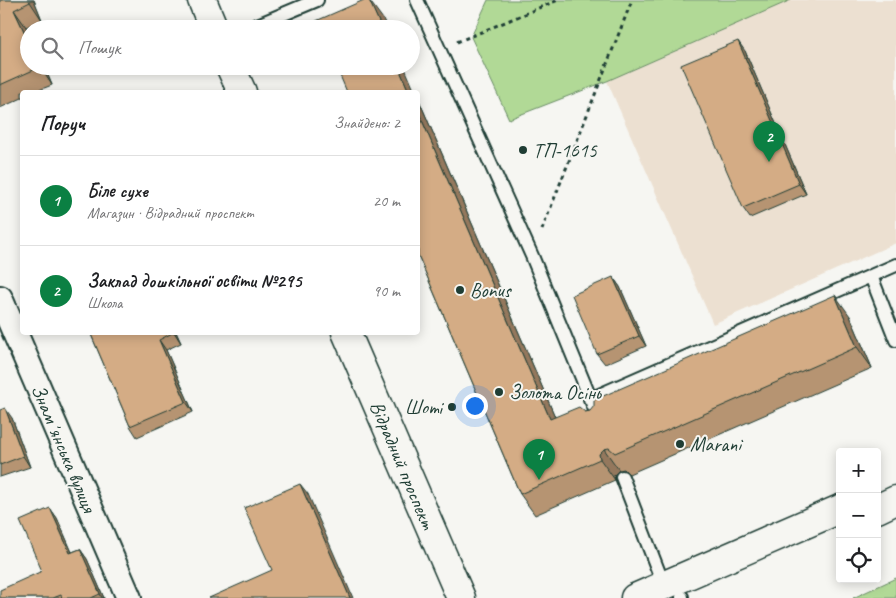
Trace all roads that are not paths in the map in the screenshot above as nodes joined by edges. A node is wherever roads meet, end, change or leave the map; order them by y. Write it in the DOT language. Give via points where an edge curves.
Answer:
graph roads {
  1 [pos="202,0"];
  2 [pos="317,0"];
  3 [pos="418,0"];
  4 [pos="210,20"];
  5 [pos="269,20"];
  6 [pos="234,75"];
  7 [pos="241,90"];
  8 [pos="896,266"];
  9 [pos="871,276"];
  10 [pos="0,298"];
  11 [pos="347,335"];
  12 [pos="896,340"];
  13 [pos="590,399"];
  14 [pos="601,424"];
  15 [pos="622,477"];
  16 [pos="896,485"];
  17 [pos="881,491"];
  18 [pos="896,500"];
  19 [pos="881,507"];
  20 [pos="836,511"];
  21 [pos="836,528"];
  22 [pos="677,595"];
  23 [pos="129,598"];
  24 [pos="461,598"];
  25 [pos="635,598"];
  1 -- 4 [label="street"];
  2 -- 5 [label="lane"];
  3 -- 13 [label="lane" via="532,256"];
  6 -- 7 [label="street"];
  8 -- 9 [label="lane"];
  9 -- 12 [label="lane"];
  9 -- 13 [label="lane"];
  10 -- 23 [label="street, Знамʼянська вулиця"];
  11 -- 24 [label="street, Відрадний проспект"];
  13 -- 14 [label="lane"];
  15 -- 22 [label="lane"];
  16 -- 17 [label="street"];
  18 -- 19 [label="street"];
  20 -- 22 [label="street"];
  21 -- 22 [label="street"];
  22 -- 25 [label="street"];
}
